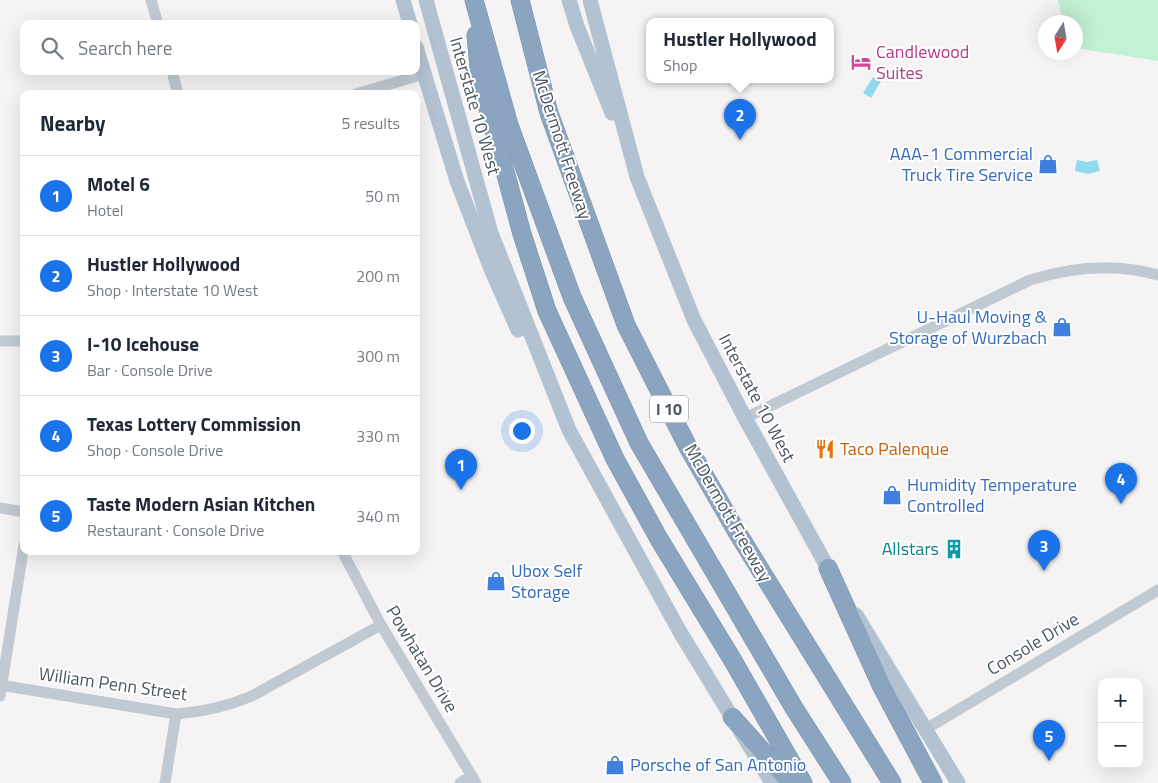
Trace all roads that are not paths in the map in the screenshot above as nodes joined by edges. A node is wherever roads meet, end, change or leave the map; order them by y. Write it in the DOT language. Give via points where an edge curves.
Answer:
graph roads {
  1 [pos="152,0"];
  2 [pos="403,0"];
  3 [pos="426,0"];
  4 [pos="473,0"];
  5 [pos="520,0"];
  6 [pos="569,0"];
  7 [pos="590,0"];
  8 [pos="157,20"];
  9 [pos="409,20"];
  10 [pos="420,60"];
  11 [pos="424,74"];
  12 [pos="173,75"];
  13 [pos="177,90"];
  14 [pos="370,90"];
  15 [pos="637,177"];
  16 [pos="1158,275"];
  17 [pos="0,341"];
  18 [pos="20,341"];
  19 [pos="745,418"];
  20 [pos="569,430"];
  21 [pos="0,508"];
  22 [pos="20,511"];
  23 [pos="22,555"];
  24 [pos="344,555"];
  25 [pos="828,568"];
  26 [pos="1158,590"];
  27 [pos="380,625"];
  28 [pos="1,689"];
  29 [pos="176,714"];
  30 [pos="732,717"];
  31 [pos="926,729"];
  32 [pos="474,779"];
  33 [pos="165,783"];
  34 [pos="460,783"];
  35 [pos="772,783"];
  36 [pos="791,783"];
  37 [pos="803,783"];
  38 [pos="842,783"];
  39 [pos="892,783"];
  40 [pos="933,783"];
  41 [pos="958,783"];
  1 -- 8 [label="street"];
  2 -- 9 [label="main road"];
  3 -- 20 [label="main road, Interstate 10 West" via="491,233"];
  4 -- 37 [label="highway" via="480,79 522,234 547,311 614,459"];
  4 -- 38 [label="highway, I 10" via="509,125 572,297 639,443 794,708"];
  5 -- 39 [label="highway, McDermott Freeway / I 10" via="549,113 626,324 688,447 736,532"];
  6 -- 15 [label="main road"];
  7 -- 15 [label="main road, Interstate 10 West"];
  10 -- 11 [label="main road"];
  11 -- 14 [label="street"];
  11 -- 20 [label="main road" via="457,181 491,269 539,377"];
  12 -- 13 [label="street"];
  15 -- 19 [label="main road, Interstate 10 West" via="694,320"];
  16 -- 19 [label="street" via="1099,267 1051,273 1030,280"];
  17 -- 18 [label="street"];
  19 -- 25 [label="main road, Interstate 10 West"];
  20 -- 30 [label="main road, Interstate 10 West" via="680,632"];
  21 -- 22 [label="street"];
  23 -- 28 [label="street"];
  24 -- 27 [label="street, Powhatan Drive"];
  25 -- 31 [label="main road, Interstate 10 West"];
  25 -- 40 [label="highway" via="882,686"];
  26 -- 31 [label="street, Console Drive"];
  27 -- 29 [label="street, William Penn Street" via="232,705 198,713"];
  27 -- 32 [label="street, Powhatan Drive"];
  28 -- 29 [label="street, William Penn Street"];
  29 -- 33 [label="street"];
  30 -- 35 [label="main road, Interstate 10 West"];
  30 -- 36 [label="highway"];
  31 -- 41 [label="main road, Interstate 10 West"];
  32 -- 34 [label="street"];
}
